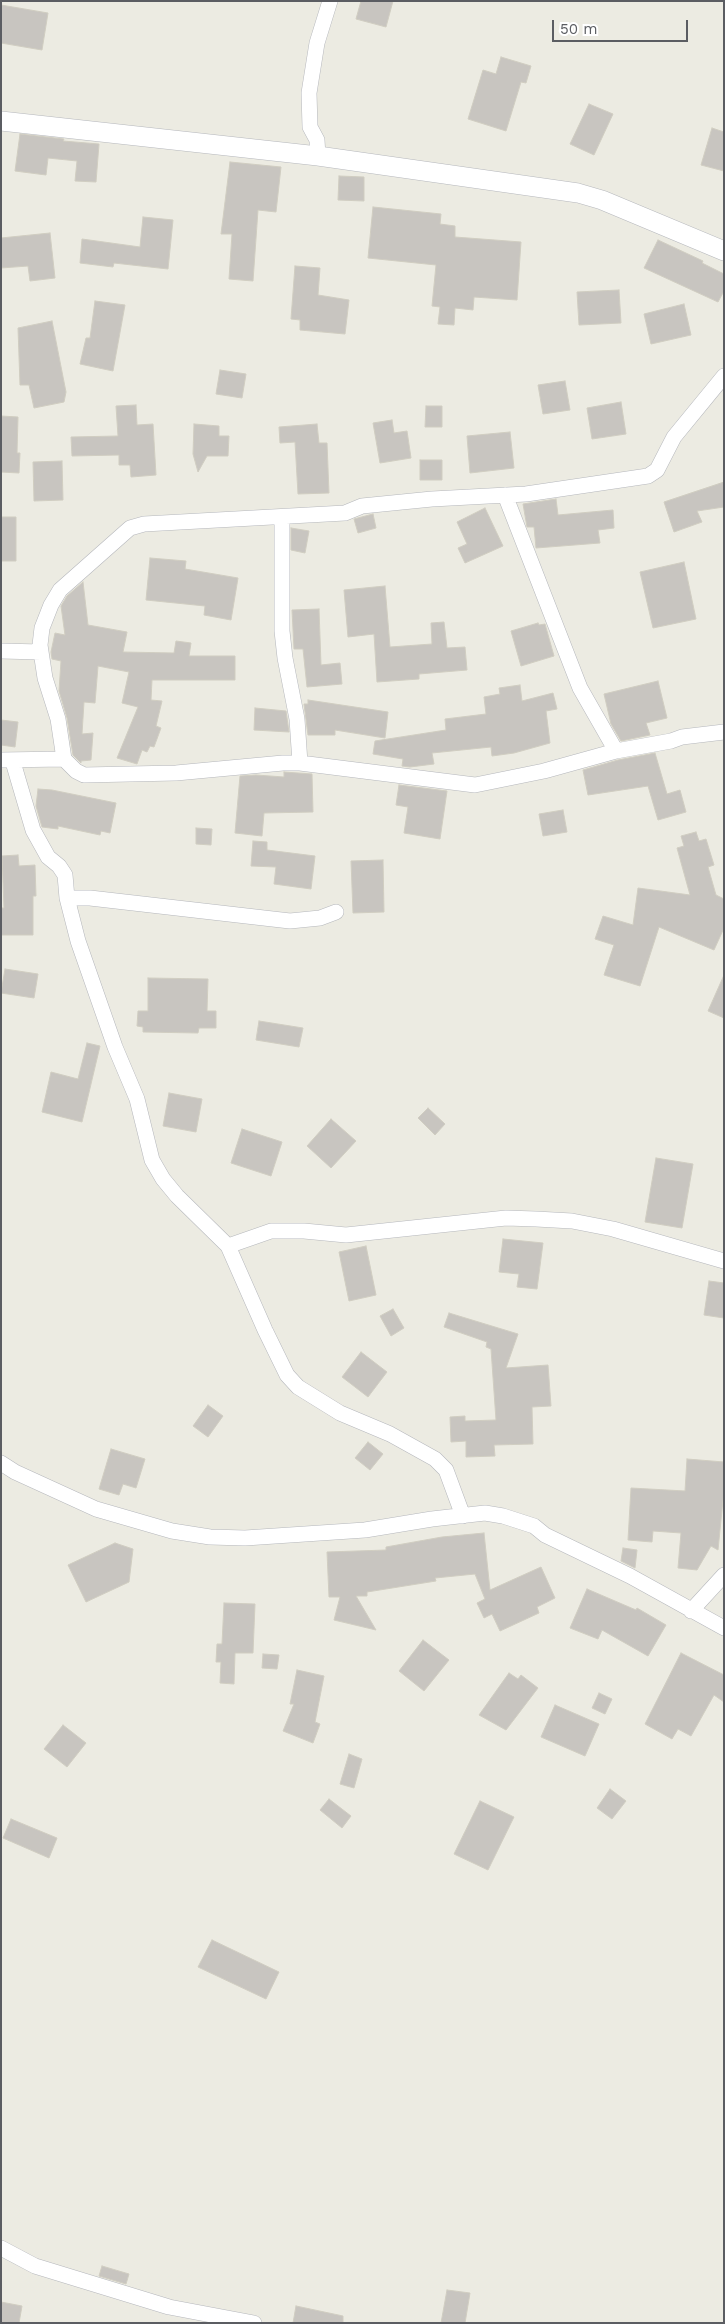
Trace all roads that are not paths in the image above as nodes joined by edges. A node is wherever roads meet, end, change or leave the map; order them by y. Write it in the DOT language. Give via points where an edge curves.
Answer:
graph roads {
  1 [pos="330,1"];
  2 [pos="1,121"];
  3 [pos="318,156"];
  4 [pos="724,251"];
  5 [pos="724,376"];
  6 [pos="505,495"];
  7 [pos="282,518"];
  8 [pos="1,651"];
  9 [pos="41,652"];
  10 [pos="724,732"];
  11 [pos="616,751"];
  12 [pos="64,759"];
  13 [pos="7,761"];
  14 [pos="300,763"];
  15 [pos="67,898"];
  16 [pos="336,912"];
  17 [pos="228,1246"];
  18 [pos="724,1261"];
  19 [pos="1,1463"];
  20 [pos="463,1516"];
  21 [pos="724,1575"];
  22 [pos="691,1611"];
  23 [pos="724,1628"];
  24 [pos="1,2248"];
  25 [pos="254,2323"];
  1 -- 3 [label="street" via="316,43 309,93 310,127 317,140"];
  2 -- 3 [label="street"];
  3 -- 4 [label="street" via="578,193"];
  5 -- 6 [label="street" via="674,436 657,470 648,476"];
  6 -- 7 [label="street" via="362,506 345,513"];
  6 -- 11 [label="street" via="580,688"];
  7 -- 9 [label="street" via="144,524 130,528 60,590 42,628"];
  7 -- 14 [label="street" via="282,631"];
  8 -- 9 [label="street"];
  9 -- 12 [label="street" via="45,678 58,719"];
  10 -- 11 [label="street"];
  11 -- 14 [label="street" via="544,771 475,785"];
  12 -- 13 [label="street"];
  12 -- 14 [label="street" via="84,775 176,773"];
  13 -- 15 [label="street" via="34,830 48,857 63,871"];
  15 -- 16 [label="street" via="290,921 320,918"];
  15 -- 17 [label="street" via="78,941 137,1099 152,1160 177,1196"];
  17 -- 18 [label="street" via="271,1231 346,1235 506,1218 572,1221 613,1229"];
  17 -- 20 [label="street" via="265,1330 288,1375 298,1387 340,1414 390,1434 435,1459 446,1470"];
  19 -- 20 [label="street" via="96,1508 172,1531 210,1537 245,1538 365,1530"];
  20 -- 22 [label="street" via="485,1513 534,1526 545,1535 630,1576"];
  21 -- 22 [label="street"];
  22 -- 23 [label="street"];
  24 -- 25 [label="street" via="35,2266 169,2307"];
}
